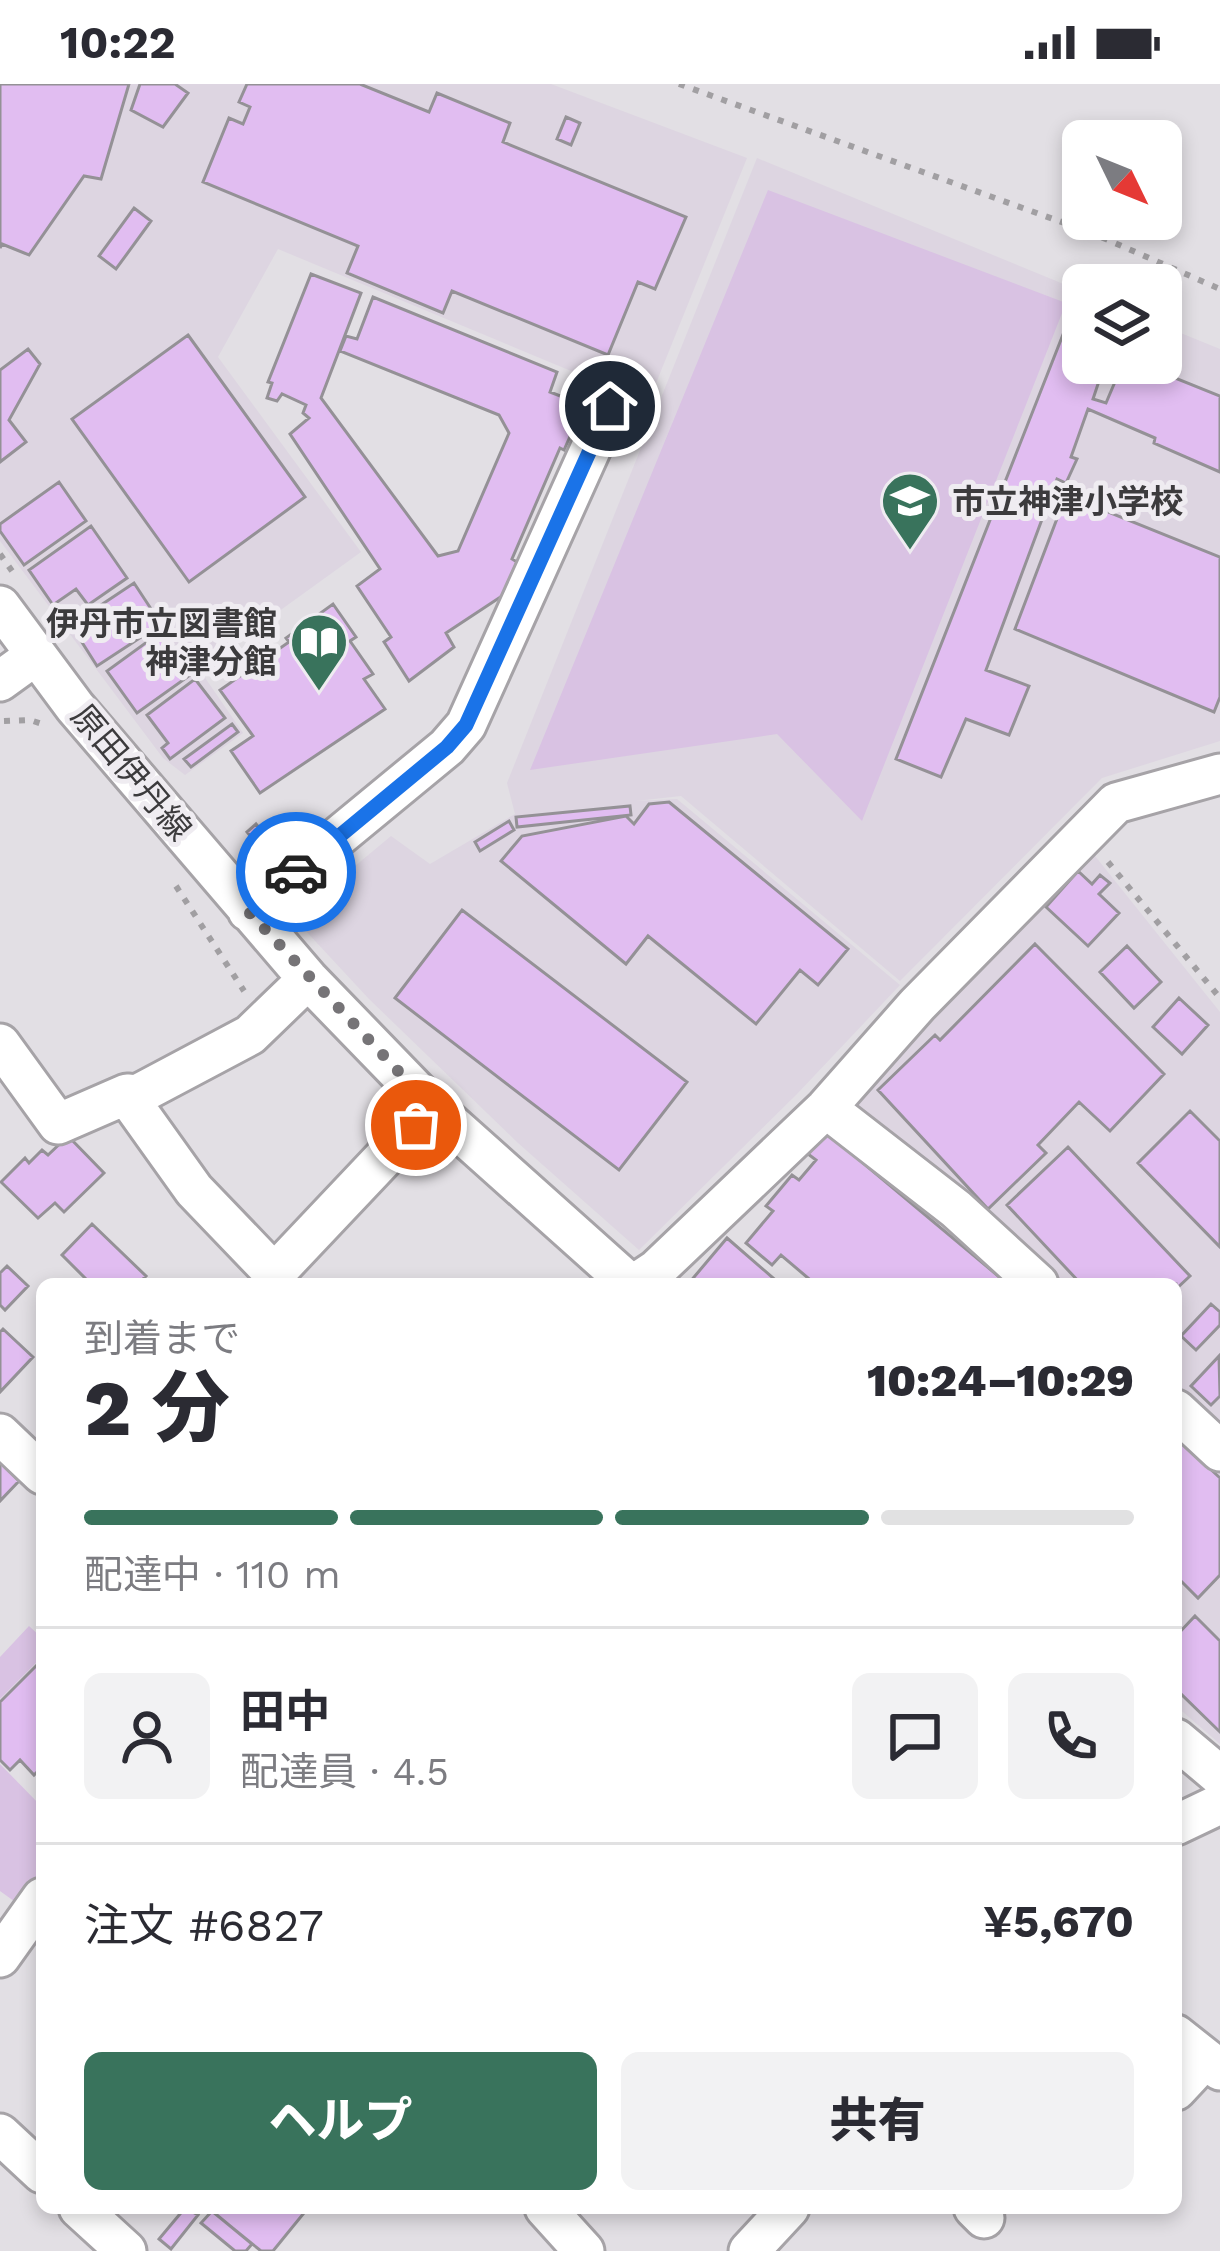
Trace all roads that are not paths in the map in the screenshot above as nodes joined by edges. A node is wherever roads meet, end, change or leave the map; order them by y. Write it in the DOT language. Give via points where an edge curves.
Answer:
graph roads {
  1 [pos="610,406"];
  2 [pos="0,606"];
  3 [pos="36,655"];
  4 [pos="0,681"];
  5 [pos="1220,775"];
  6 [pos="248,911"];
  7 [pos="308,979"];
  8 [pos="2,1051"];
  9 [pos="137,1095"];
  10 [pos="432,1107"];
  11 [pos="826,1108"];
  12 [pos="626,1278"];
  13 [pos="643,1278"];
  14 [pos="1031,1278"];
  15 [pos="1182,1416"];
  16 [pos="0,1434"];
  17 [pos="1220,1451"];
  18 [pos="36,1468"];
  19 [pos="1182,1744"];
  20 [pos="1220,1776"];
  21 [pos="1220,1804"];
  22 [pos="1182,1822"];
  23 [pos="36,1906"];
  24 [pos="0,1957"];
  25 [pos="1200,2055"];
  26 [pos="1182,2081"];
  27 [pos="0,2134"];
  28 [pos="36,2167"];
  29 [pos="86,2214"];
  30 [pos="550,2214"];
  31 [pos="783,2214"];
  32 [pos="126,2251"];
  33 [pos="584,2251"];
  34 [pos="749,2251"];
  1 -- 6 [label="street" via="466,725"];
  2 -- 3 [label="street, 原田伊丹線"];
  3 -- 4 [label="street"];
  3 -- 6 [label="street, 原田伊丹線"];
  5 -- 11 [label="street" via="1117,803"];
  6 -- 7 [label="street, 原田伊丹線"];
  7 -- 9 [label="street" via="250,1035"];
  7 -- 10 [label="street, 原田伊丹線"];
  8 -- 9 [label="street" via="58,1124"];
  9 -- 10 [label="street" via="134,1106 194,1190 276,1271"];
  10 -- 12 [label="street, 原田伊丹線"];
  11 -- 13 [label="street"];
  11 -- 14 [label="street"];
  15 -- 17 [label="street"];
  16 -- 18 [label="street"];
  19 -- 20 [label="street"];
  21 -- 22 [label="street"];
  23 -- 24 [label="street"];
  25 -- 26 [label="street"];
  27 -- 28 [label="street"];
  29 -- 32 [label="street"];
  30 -- 33 [label="street"];
  31 -- 34 [label="street"];
}
